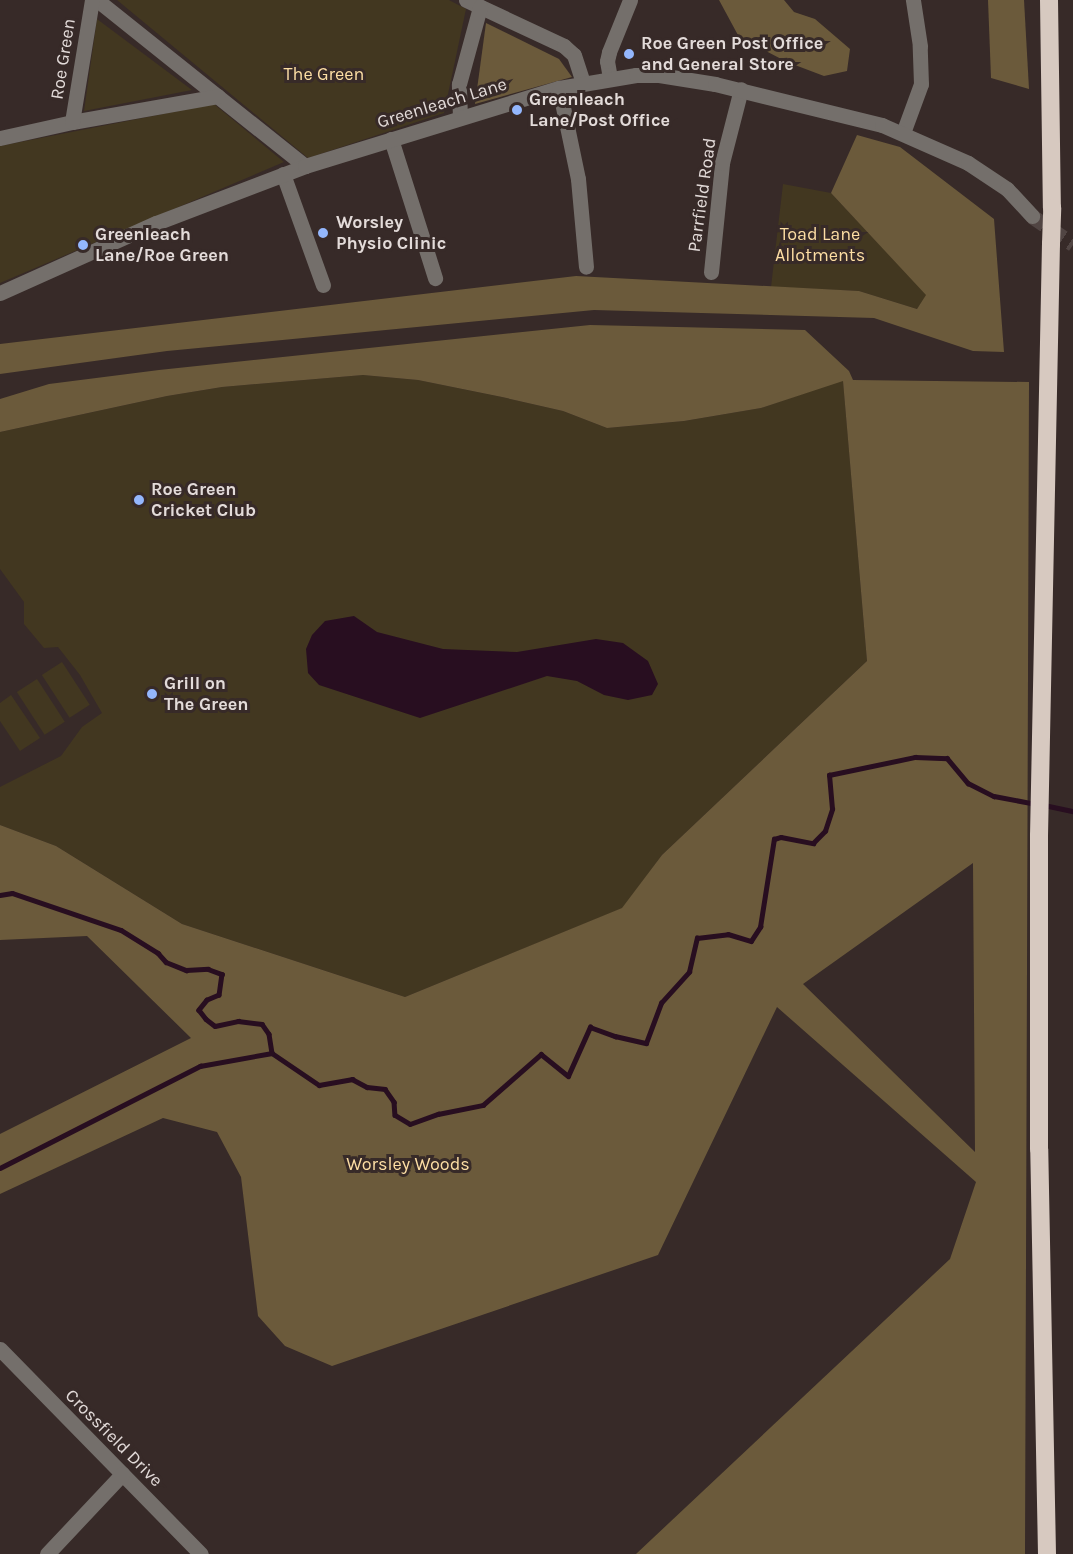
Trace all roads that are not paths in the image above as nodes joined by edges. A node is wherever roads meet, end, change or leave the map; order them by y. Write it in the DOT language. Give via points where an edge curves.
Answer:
graph roads {
  1 [pos="92,0"];
  2 [pos="97,0"];
  3 [pos="466,0"];
  4 [pos="630,0"];
  5 [pos="913,0"];
  6 [pos="1049,0"];
  7 [pos="480,7"];
  8 [pos="610,78"];
  9 [pos="583,83"];
  10 [pos="559,88"];
  11 [pos="741,89"];
  12 [pos="218,96"];
  13 [pos="460,117"];
  14 [pos="72,122"];
  15 [pos="903,133"];
  16 [pos="0,138"];
  17 [pos="391,139"];
  18 [pos="305,166"];
  19 [pos="283,174"];
  20 [pos="1032,216"];
  21 [pos="586,267"];
  22 [pos="711,272"];
  23 [pos="435,278"];
  24 [pos="323,285"];
  25 [pos="0,293"];
  26 [pos="0,1349"];
  27 [pos="122,1474"];
  28 [pos="47,1554"];
  29 [pos="201,1554"];
  30 [pos="1047,1554"];
  1 -- 14 [label="street, Roe Green"];
  2 -- 12 [label="street"];
  3 -- 7 [label="street"];
  4 -- 8 [label="street" via="609,52"];
  5 -- 15 [label="street" via="921,84"];
  6 -- 30 [label="highway, bridge" via="1052,208 1039,836 1039,1149"];
  7 -- 9 [label="street" via="564,45 574,55"];
  7 -- 13 [label="street" via="459,84"];
  8 -- 9 [label="street, Greenleach Lane"];
  8 -- 11 [label="street, Greenleach Lane" via="659,75"];
  9 -- 10 [label="street, Greenleach Lane"];
  10 -- 13 [label="street, Greenleach Lane"];
  10 -- 21 [label="street" via="575,162"];
  11 -- 15 [label="street, Greenleach Lane" via="834,111"];
  11 -- 22 [label="street, Parrfield Road" via="722,163"];
  12 -- 14 [label="street"];
  12 -- 18 [label="street"];
  13 -- 17 [label="street, Greenleach Lane"];
  14 -- 16 [label="street, Roe Green"];
  15 -- 20 [label="street, Greenleach Lane" via="968,163 1007,189"];
  17 -- 18 [label="street, Greenleach Lane"];
  17 -- 23 [label="street"];
  18 -- 19 [label="street, Greenleach Lane"];
  19 -- 24 [label="street"];
  19 -- 25 [label="street, Greenleach Lane" via="156,223"];
  26 -- 27 [label="street, Crossfield Drive"];
  27 -- 28 [label="street"];
  27 -- 29 [label="street, Crossfield Drive"];
}
